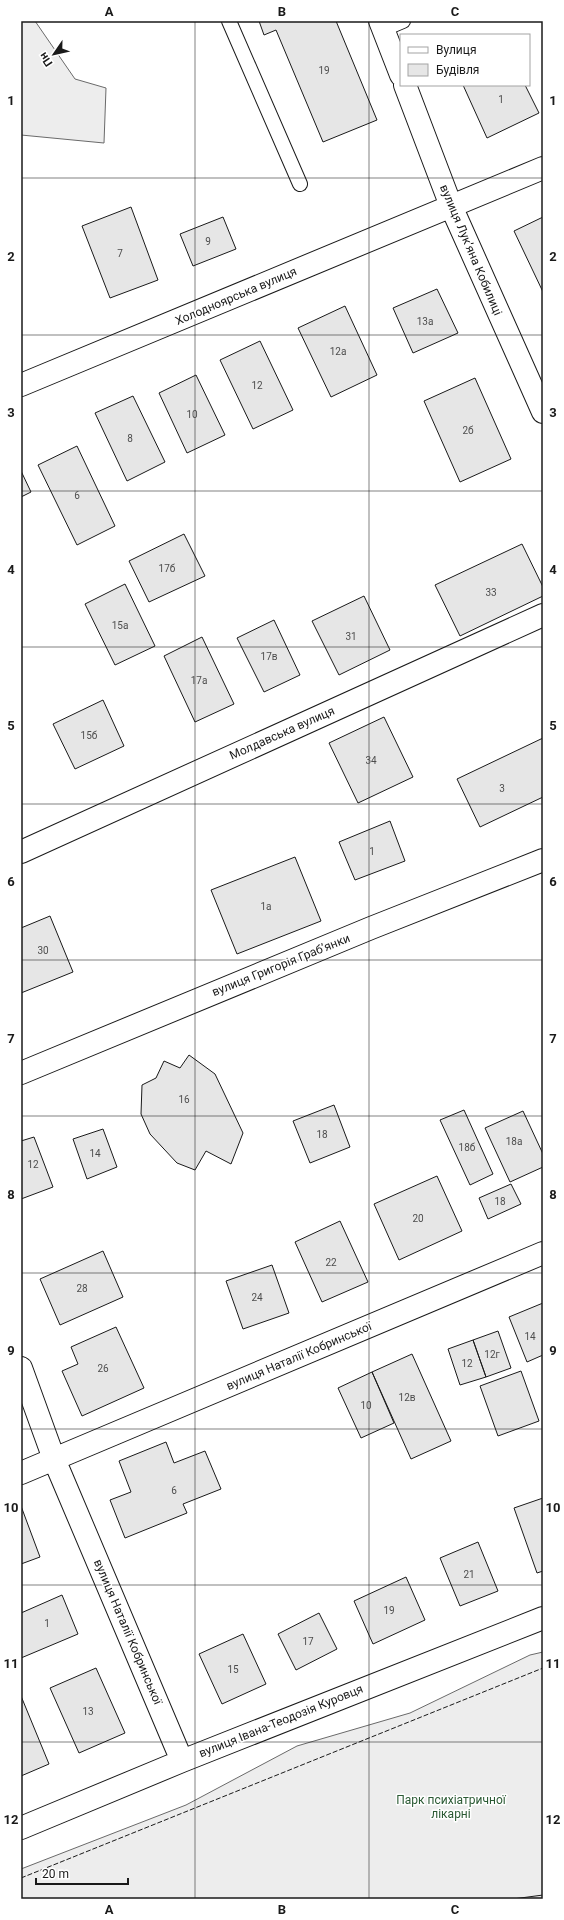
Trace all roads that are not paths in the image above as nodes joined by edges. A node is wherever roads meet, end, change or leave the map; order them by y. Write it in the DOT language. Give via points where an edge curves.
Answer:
graph roads {
  1 [pos="229,21"];
  2 [pos="389,24"];
  3 [pos="400,71"];
  4 [pos="405,86"];
  5 [pos="543,168"];
  6 [pos="300,184"];
  7 [pos="451,206"];
  8 [pos="21,385"];
  9 [pos="543,412"];
  10 [pos="543,615"];
  11 [pos="21,852"];
  12 [pos="543,860"];
  13 [pos="21,1073"];
  14 [pos="543,1254"];
  15 [pos="21,1368"];
  16 [pos="54,1459"];
  17 [pos="21,1473"];
  18 [pos="543,1618"];
  19 [pos="182,1761"];
  20 [pos="21,1828"];
  1 -- 6 [label="lane"];
  2 -- 3 [label="street"];
  4 -- 7 [label="street, вулиця Лукʼяна Кобилиці"];
  5 -- 7 [label="street, Холодноярська вулиця"];
  7 -- 8 [label="street, Холодноярська вулиця"];
  7 -- 9 [label="street, вулиця Лукʼяна Кобилиці"];
  10 -- 11 [label="street, Молдавська вулиця"];
  12 -- 13 [label="street, вулиця Григорія Грабʼянки" via="371,928"];
  14 -- 16 [label="street, вулиця Наталії Кобринської"];
  15 -- 16 [label="street, вулиця Наталії Кобринської"];
  16 -- 17 [label="street, вулиця Наталії Кобринської"];
  16 -- 19 [label="street, вулиця Наталії Кобринської"];
  18 -- 19 [label="street, вулиця Івана-Теодозія Куровця"];
  19 -- 20 [label="street, вулиця Івана-Теодозія Куровця"];
}
